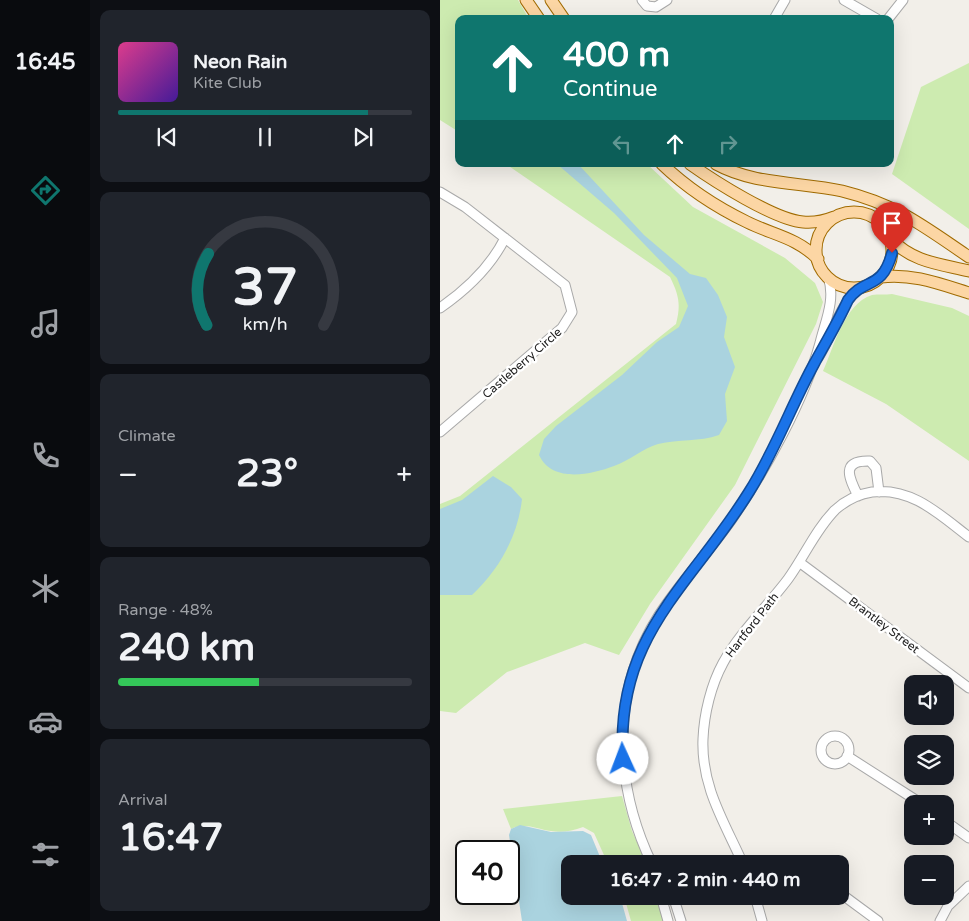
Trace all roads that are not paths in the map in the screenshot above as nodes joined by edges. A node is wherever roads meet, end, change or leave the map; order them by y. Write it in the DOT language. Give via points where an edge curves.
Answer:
graph roads {
  1 [pos="526,0"];
  2 [pos="552,0"];
  3 [pos="642,0"];
  4 [pos="667,0"];
  5 [pos="785,0"];
  6 [pos="844,0"];
  7 [pos="903,0"];
  8 [pos="536,15"];
  9 [pos="561,15"];
  10 [pos="776,15"];
  11 [pos="870,15"];
  12 [pos="891,15"];
  13 [pos="666,167"];
  14 [pos="694,167"];
  15 [pos="725,167"];
  16 [pos="440,192"];
  17 [pos="838,216"];
  18 [pos="505,238"];
  19 [pos="891,239"];
  20 [pos="969,258"];
  21 [pos="818,259"];
  22 [pos="969,271"];
  23 [pos="881,277"];
  24 [pos="828,278"];
  25 [pos="863,287"];
  26 [pos="969,293"];
  27 [pos="440,308"];
  28 [pos="814,364"];
  29 [pos="440,432"];
  30 [pos="879,492"];
  31 [pos="858,496"];
  32 [pos="969,537"];
  33 [pos="799,562"];
  34 [pos="969,688"];
  35 [pos="847,756"];
  36 [pos="908,795"];
  37 [pos="954,827"];
  38 [pos="969,838"];
  39 [pos="648,855"];
  40 [pos="739,855"];
  41 [pos="969,886"];
  42 [pos="849,900"];
  43 [pos="664,905"];
  44 [pos="675,905"];
  45 [pos="758,905"];
  46 [pos="668,921"];
  47 [pos="681,921"];
  48 [pos="762,921"];
  49 [pos="878,921"];
  50 [pos="940,921"];
  1 -- 8 [label="main road"];
  2 -- 9 [label="main road"];
  3 -- 4 [label="street" via="647,6 656,8"];
  5 -- 10 [label="street"];
  6 -- 11 [label="street"];
  7 -- 12 [label="street"];
  13 -- 21 [label="main road" via="713,204 748,223 794,240"];
  14 -- 17 [label="main road" via="771,211 802,222"];
  15 -- 20 [label="main road" via="756,178 840,191 882,202 920,222"];
  16 -- 18 [label="street, Castleberry Circle"];
  17 -- 19 [label="main road" via="850,212 876,218"];
  17 -- 21 [label="main road" via="822,230 816,249"];
  18 -- 27 [label="street" via="485,268"];
  18 -- 29 [label="street, Castleberry Circle" via="565,285 572,312 562,328"];
  19 -- 22 [label="main road" via="918,259"];
  19 -- 23 [label="main road" via="889,266"];
  21 -- 24 [label="main road"];
  23 -- 25 [label="main road"];
  23 -- 26 [label="main road" via="900,275"];
  24 -- 25 [label="main road" via="851,288"];
  24 -- 28 [label="street" via="832,296"];
  25 -- 28 [label="street" via="848,300 828,343"];
  28 -- 39 [label="street" via="782,435 759,476 732,518 657,617 632,675 622,730 624,775 636,829"];
  30 -- 31 [label="street, Hartford Path"];
  30 -- 31 [label="street" via="876,468 870,461 860,461 848,471"];
  30 -- 32 [label="street, Hartford Path" via="900,493 924,503"];
  31 -- 33 [label="street, Hartford Path" via="836,510"];
  33 -- 34 [label="street, Brantley Street"];
  33 -- 40 [label="street, Hartford Path" via="723,664 706,711 704,758 711,798"];
  35 -- 36 [label="street"];
  37 -- 38 [label="street"];
  41 -- 50 [label="street" via="948,906"];
  42 -- 49 [label="street"];
  43 -- 46 [label="street"];
  44 -- 47 [label="street"];
  45 -- 48 [label="street"];
}
